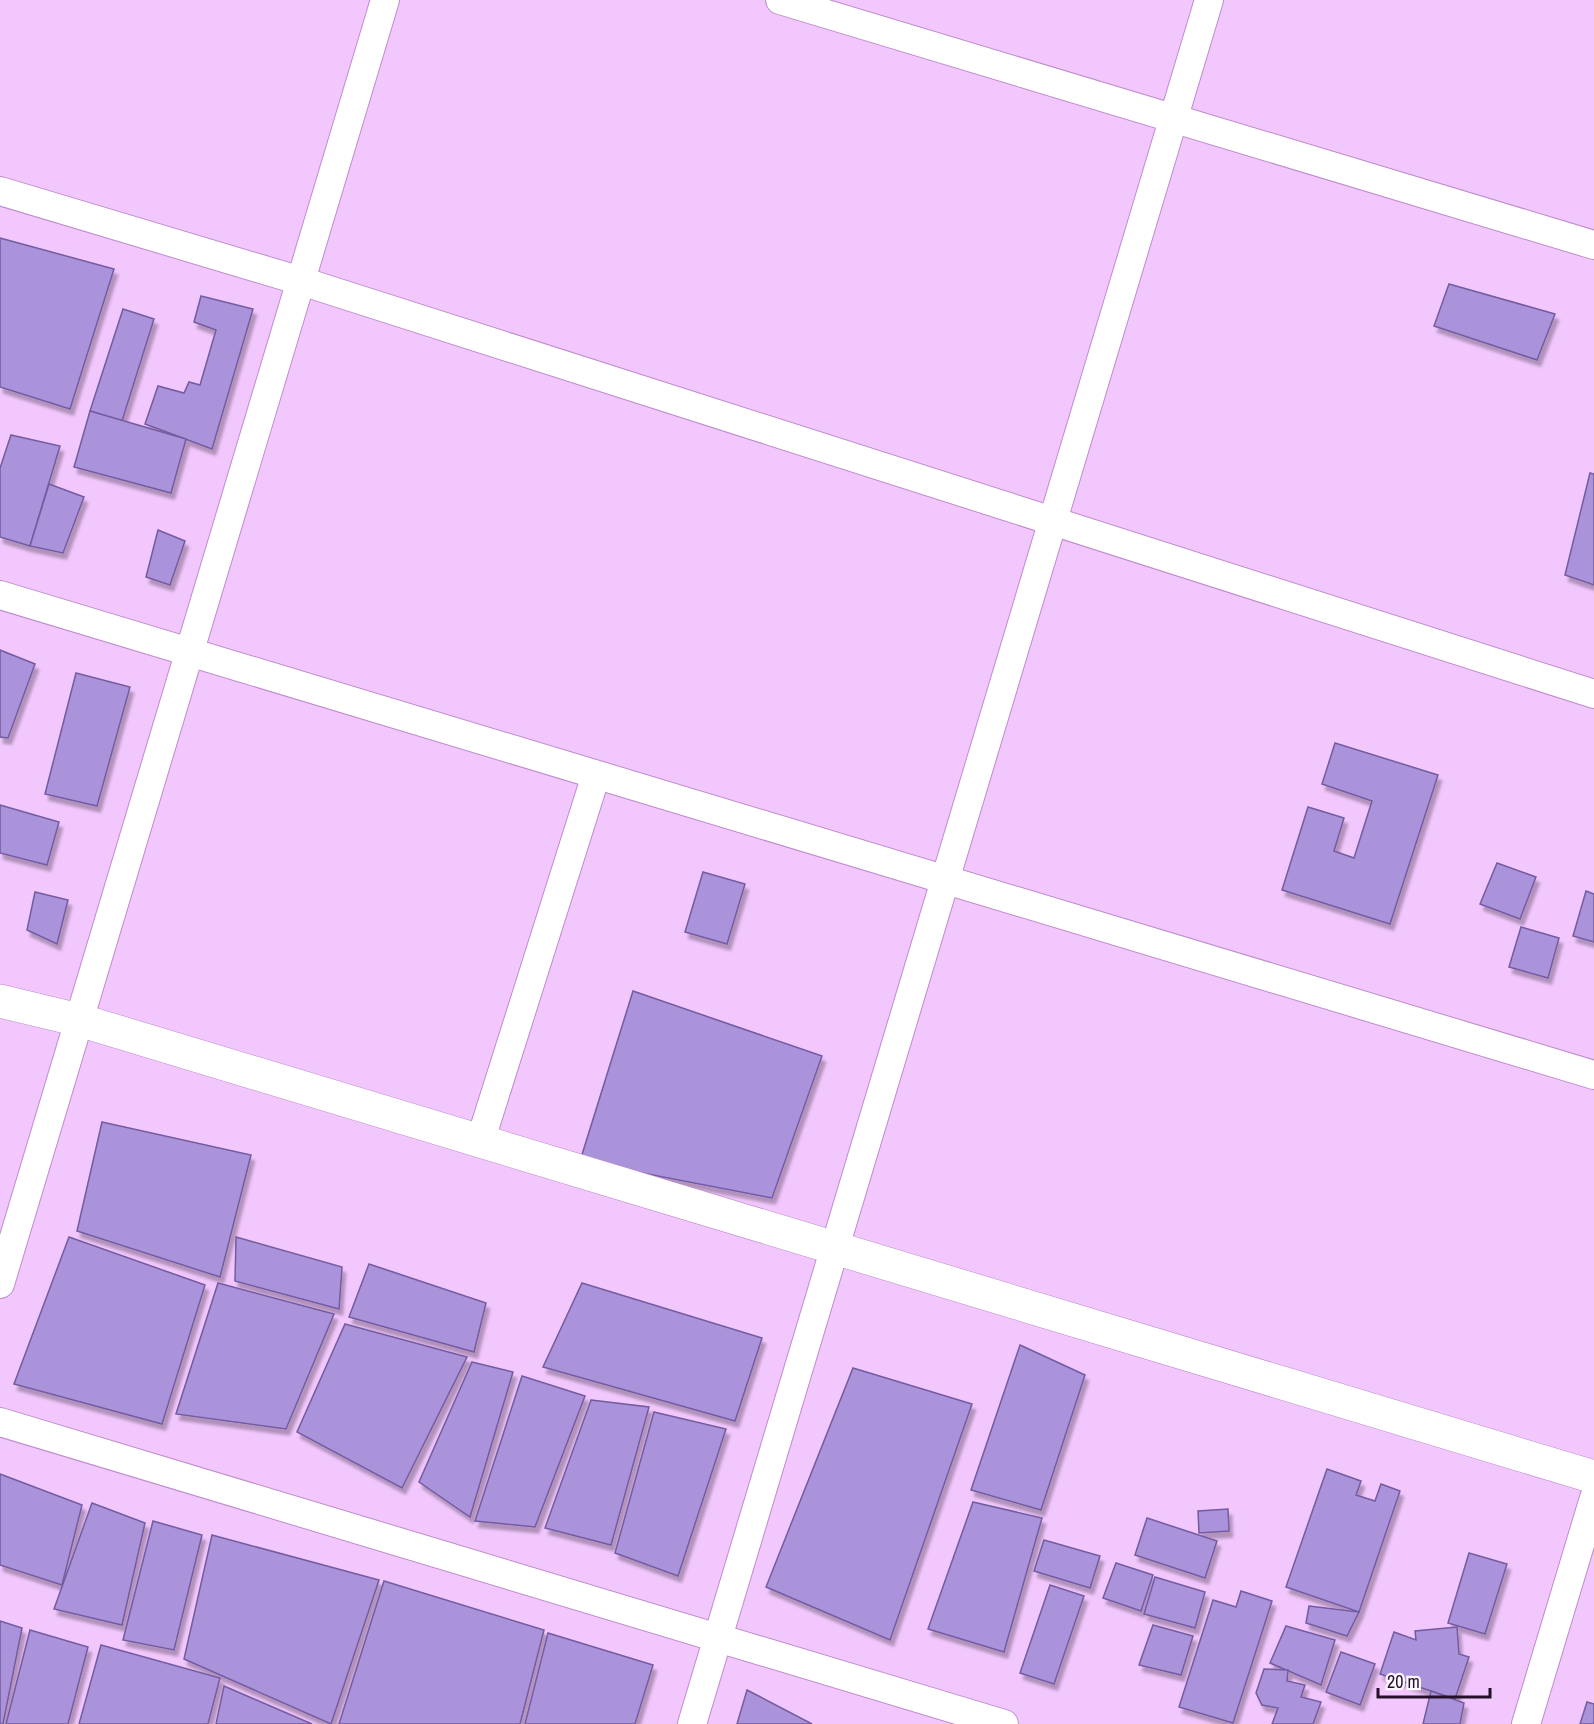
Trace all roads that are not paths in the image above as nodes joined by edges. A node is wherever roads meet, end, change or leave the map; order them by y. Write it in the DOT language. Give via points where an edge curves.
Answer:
graph roads {
  1 [pos="385,0"];
  2 [pos="780,0"];
  3 [pos="1209,0"];
  4 [pos="1174,118"];
  5 [pos="0,191"];
  6 [pos="1594,245"];
  7 [pos="301,281"];
  8 [pos="1052,521"];
  9 [pos="0,595"];
  10 [pos="190,652"];
  11 [pos="1594,694"];
  12 [pos="596,775"];
  13 [pos="945,879"];
  14 [pos="0,1001"];
  15 [pos="80,1020"];
  16 [pos="1594,1075"];
  17 [pos="480,1142"];
  18 [pos="835,1248"];
  19 [pos="0,1284"];
  20 [pos="0,1422"];
  21 [pos="1594,1476"];
  22 [pos="1594,1498"];
  23 [pos="718,1638"];
  24 [pos="692,1724"];
  25 [pos="1004,1724"];
  26 [pos="1526,1724"];
  1 -- 7 [label="street"];
  2 -- 4 [label="street"];
  3 -- 4 [label="street"];
  4 -- 6 [label="street"];
  4 -- 8 [label="street"];
  5 -- 7 [label="street"];
  7 -- 8 [label="street"];
  7 -- 10 [label="street"];
  8 -- 11 [label="street"];
  8 -- 13 [label="street"];
  9 -- 10 [label="street"];
  10 -- 12 [label="street"];
  10 -- 15 [label="street"];
  12 -- 13 [label="street"];
  12 -- 17 [label="street"];
  13 -- 16 [label="street"];
  13 -- 18 [label="street"];
  14 -- 15 [label="street"];
  15 -- 17 [label="street"];
  15 -- 19 [label="street"];
  17 -- 18 [label="street"];
  18 -- 21 [label="street"];
  18 -- 23 [label="street"];
  20 -- 23 [label="street"];
  22 -- 26 [label="street"];
  23 -- 24 [label="street"];
  23 -- 25 [label="street"];
}
